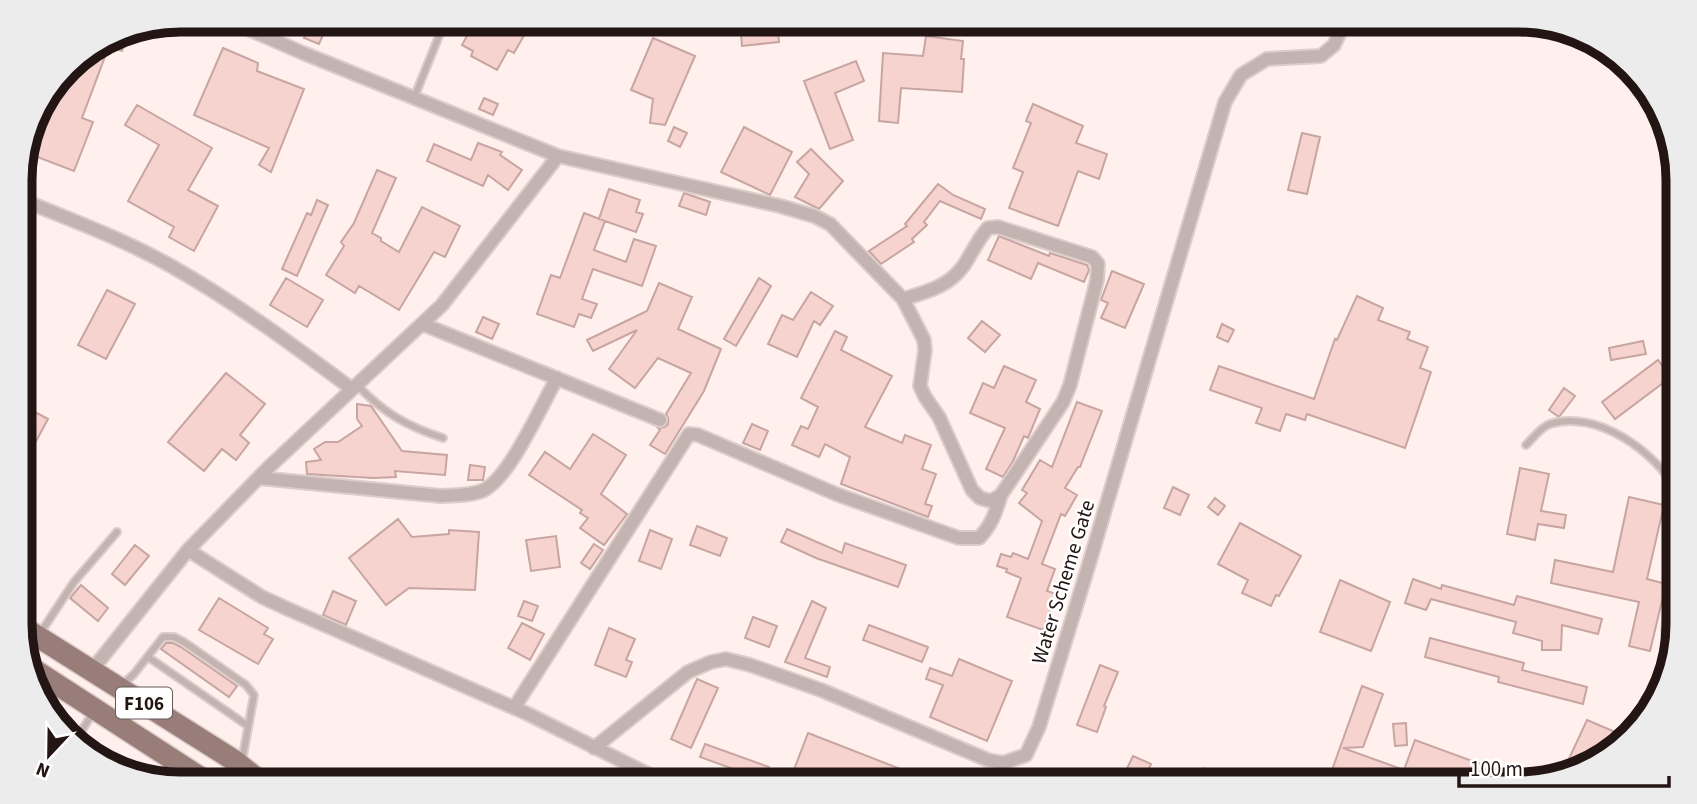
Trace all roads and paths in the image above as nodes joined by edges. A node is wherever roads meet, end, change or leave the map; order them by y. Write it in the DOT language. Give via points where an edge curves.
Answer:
graph roads {
  1 [pos="256,32"];
  2 [pos="441,32"];
  3 [pos="1340,32"];
  4 [pos="414,98"];
  5 [pos="558,156"];
  6 [pos="32,204"];
  7 [pos="902,299"];
  8 [pos="422,324"];
  9 [pos="557,378"];
  10 [pos="355,387"];
  11 [pos="660,420"];
  12 [pos="443,438"];
  13 [pos="1526,445"];
  14 [pos="1666,477"];
  15 [pos="259,478"];
  16 [pos="1001,495"];
  17 [pos="117,532"];
  18 [pos="188,550"];
  19 [pos="32,628"];
  20 [pos="32,633"];
  21 [pos="148,657"];
  22 [pos="92,670"];
  23 [pos="41,674"];
  24 [pos="120,687"];
  25 [pos="514,708"];
  26 [pos="95,709"];
  27 [pos="248,726"];
  28 [pos="84,727"];
  29 [pos="594,748"];
  30 [pos="241,766"];
  31 [pos="192,772"];
  32 [pos="249,772"];
  33 [pos="643,772"];
  1 -- 4 [label="street"];
  2 -- 4 [label="lane"];
  3 -- 29 [label="street, Water Scheme Gate" via="1334,45 1321,55 1267,60 1241,75 1225,102 1089,564 1039,727 1026,755 1003,763 988,760 821,690 726,659 688,672"];
  4 -- 5 [label="street"];
  5 -- 7 [label="street" via="814,216 830,223"];
  5 -- 8 [label="street"];
  6 -- 10 [label="street" via="170,266"];
  7 -- 16 [label="street" via="924,340 920,386 925,397 972,490 991,501"];
  7 -- 16 [label="street" via="948,283 988,228 998,227 1092,257 1098,264 1063,402"];
  8 -- 9 [label="street"];
  8 -- 10 [label="street"];
  9 -- 11 [label="street"];
  9 -- 15 [label="street" via="503,475 484,490 441,496"];
  10 -- 12 [label="lane" via="398,420"];
  10 -- 15 [label="street"];
  13 -- 14 [label="lane" via="1548,424 1595,423 1636,447"];
  15 -- 18 [label="street"];
  16 -- 25 [label="street" via="987,530 979,538 959,538 689,434"];
  17 -- 19 [label="lane"];
  18 -- 22 [label="street"];
  18 -- 25 [label="street" via="288,610"];
  20 -- 22 [label="main road, F106"];
  21 -- 24 [label="lane"];
  21 -- 27 [label="lane"];
  21 -- 27 [label="lane" via="163,638 184,642 254,695"];
  22 -- 24 [label="main road, F106"];
  23 -- 26 [label="main road, F106"];
  24 -- 30 [label="main road, F106"];
  25 -- 29 [label="street"];
  26 -- 28 [label="lane"];
  26 -- 31 [label="main road, F106"];
  27 -- 30 [label="lane"];
  29 -- 33 [label="street"];
  30 -- 32 [label="main road, F106"];
}
